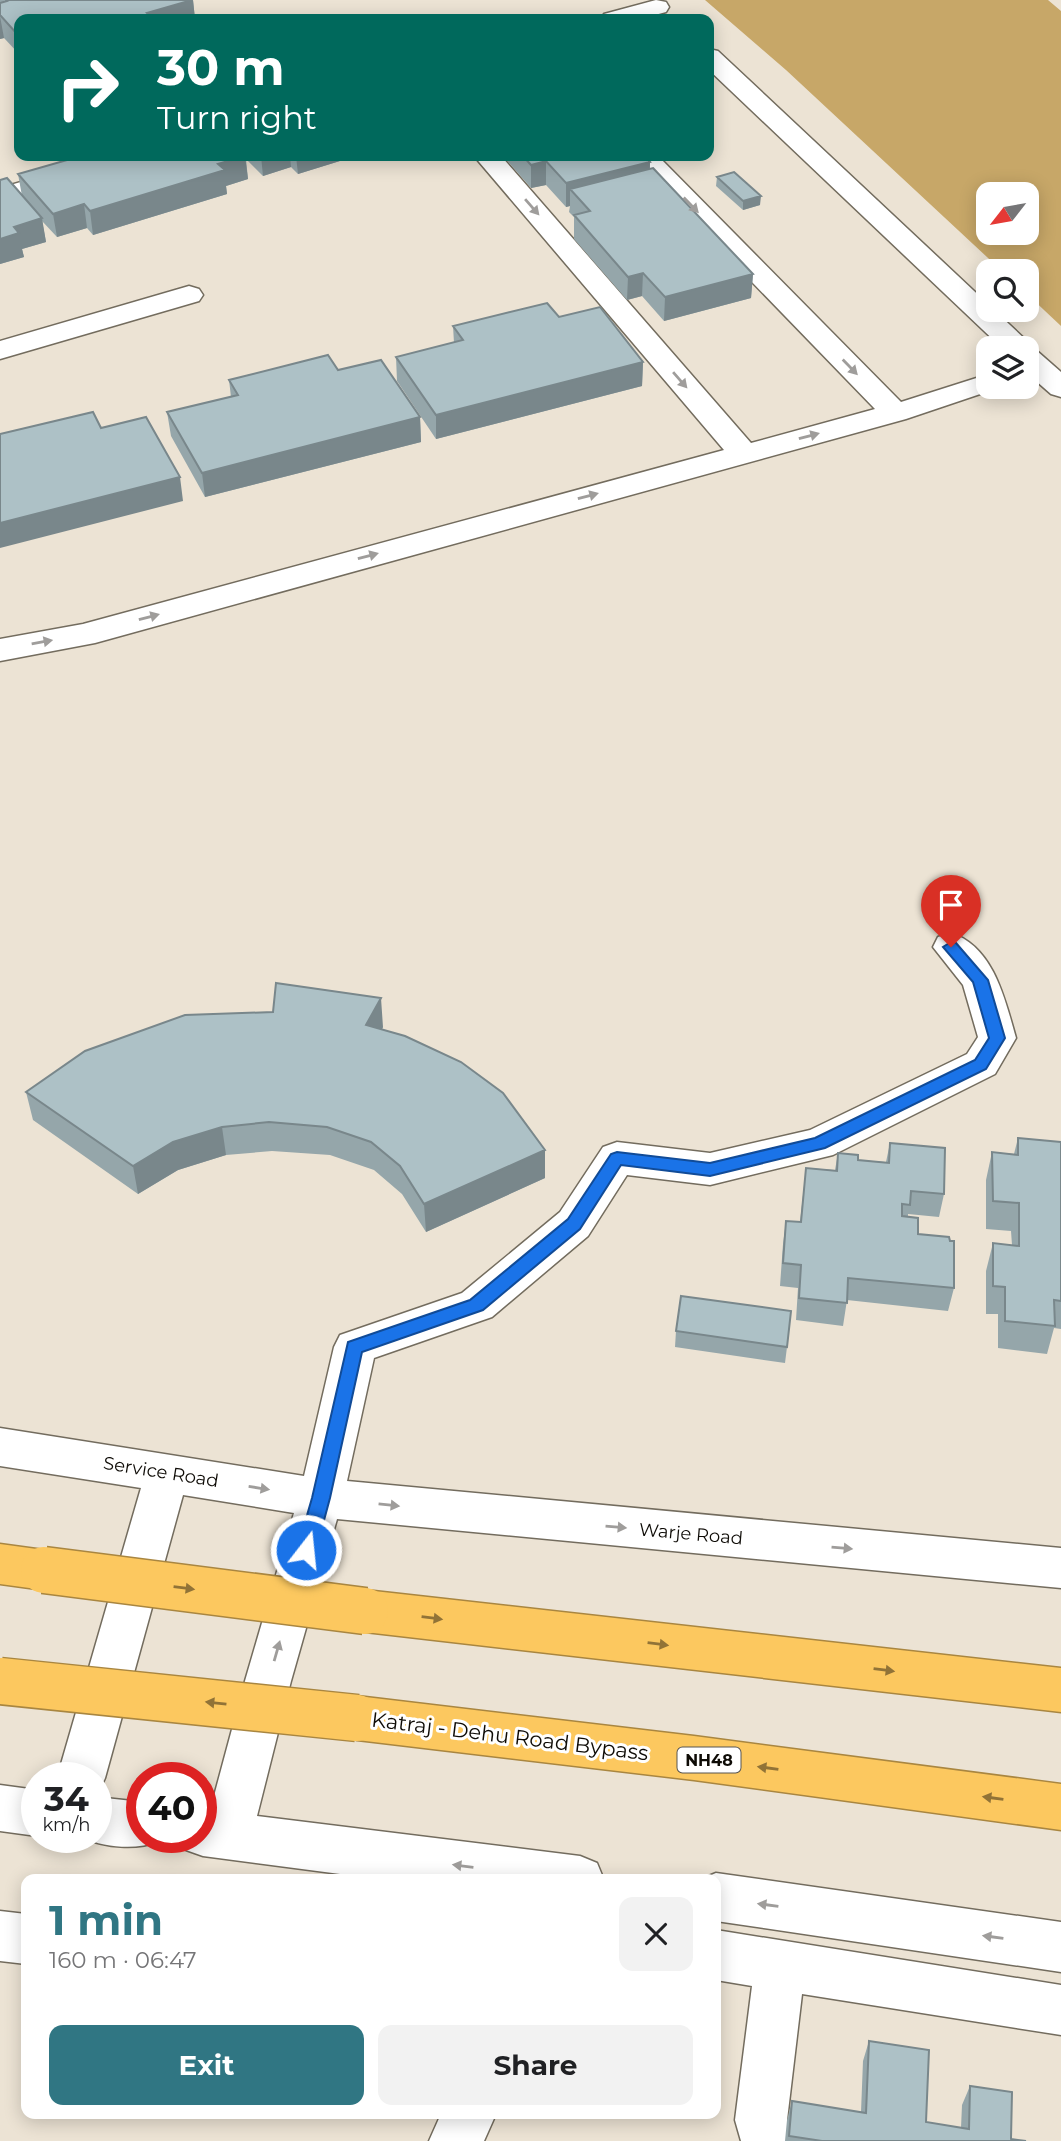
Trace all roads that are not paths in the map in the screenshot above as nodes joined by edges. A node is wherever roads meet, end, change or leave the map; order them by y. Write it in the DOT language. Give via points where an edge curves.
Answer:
graph roads {
  1 [pos="659,9"];
  2 [pos="636,14"];
  3 [pos="714,61"];
  4 [pos="121,161"];
  5 [pos="491,161"];
  6 [pos="648,161"];
  7 [pos="0,197"];
  8 [pos="189,295"];
  9 [pos="1005,336"];
  10 [pos="0,350"];
  11 [pos="976,387"];
  12 [pos="895,413"];
  13 [pos="743,453"];
  14 [pos="0,650"];
  15 [pos="951,947"];
  16 [pos="0,1447"];
  17 [pos="167,1473"];
  18 [pos="321,1498"];
  19 [pos="0,1564"];
  20 [pos="1061,1568"];
  21 [pos="0,1681"];
  22 [pos="1061,1690"];
  23 [pos="86,1762"];
  24 [pos="1061,1807"];
  25 [pos="0,1808"];
  26 [pos="21,1811"];
  27 [pos="217,1828"];
  28 [pos="217,1834"];
  29 [pos="532,1874"];
  30 [pos="721,1898"];
  31 [pos="0,1936"];
  32 [pos="21,1938"];
  33 [pos="1061,1947"];
  34 [pos="721,1956"];
  35 [pos="780,1967"];
  36 [pos="1061,2010"];
  37 [pos="467,2119"];
  38 [pos="455,2141"];
  39 [pos="768,2141"];
  1 -- 2 [label="street"];
  3 -- 9 [label="street"];
  4 -- 7 [label="street"];
  5 -- 13 [label="street, one-way"];
  6 -- 12 [label="street, one-way"];
  8 -- 10 [label="street"];
  11 -- 12 [label="street"];
  13 -- 12 [label="street, one-way"];
  14 -- 13 [label="street, one-way" via="83,635"];
  15 -- 18 [label="street" via="980,980 997,1038 981,1064 819,1144 710,1169 617,1158 574,1224 477,1305 355,1348"];
  16 -- 17 [label="street, Service Road"];
  17 -- 18 [label="street, Service Road, one-way"];
  17 -- 23 [label="street"];
  18 -- 20 [label="street, Warje Road, one-way"];
  27 -- 18 [label="street, one-way" via="268,1681"];
  19 -- 22 [label="highway, one-way, bridge" via="365,1611"];
  24 -- 21 [label="highway, Katraj - Dehu Road Bypass / NH48, one-way, bridge" via="357,1718"];
  25 -- 26 [label="street"];
  29 -- 28 [label="street, one-way"];
  33 -- 30 [label="street, one-way"];
  31 -- 32 [label="street"];
  34 -- 35 [label="street"];
  35 -- 36 [label="street"];
  35 -- 39 [label="street" via="761,2120"];
  37 -- 38 [label="street"];
}
